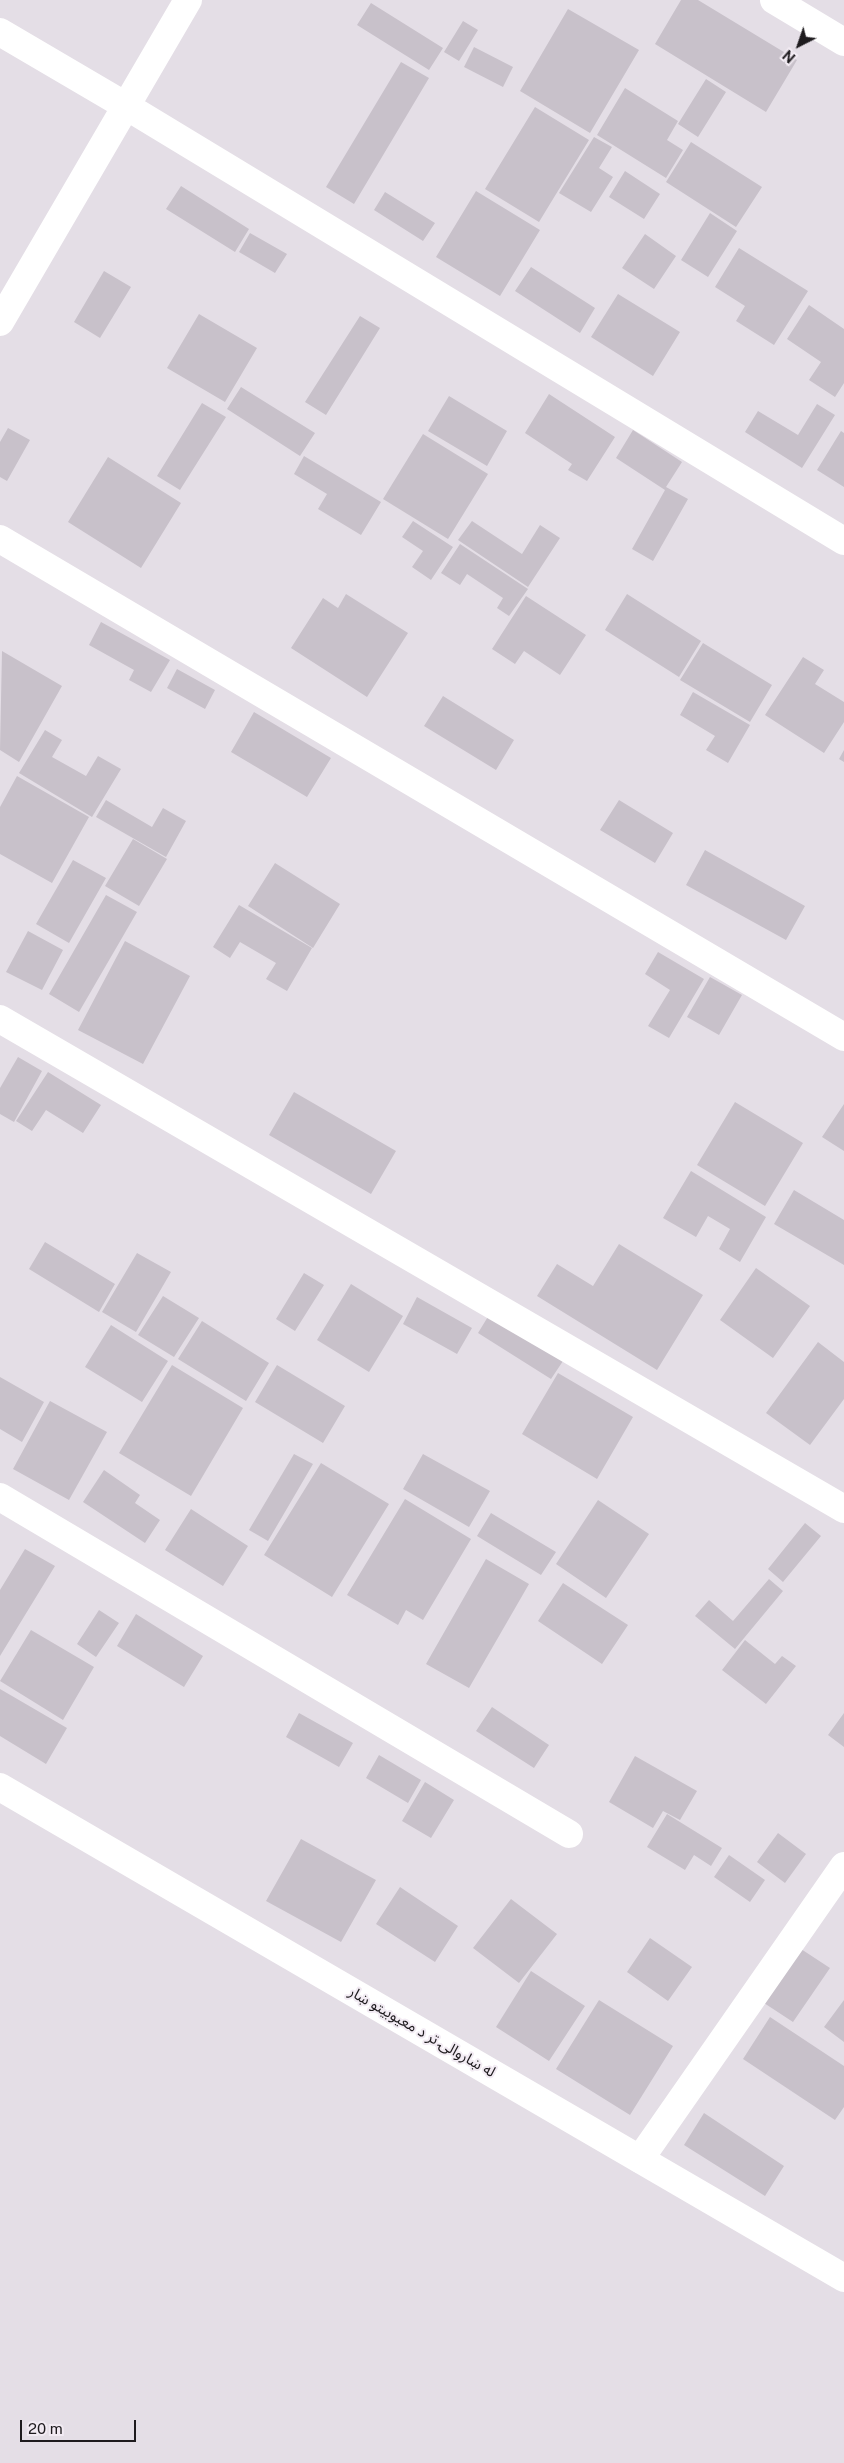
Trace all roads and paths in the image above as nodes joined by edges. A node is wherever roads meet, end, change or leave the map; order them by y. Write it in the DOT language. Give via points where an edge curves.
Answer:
graph roads {
  1 [pos="188,0"];
  2 [pos="774,0"];
  3 [pos="0,32"];
  4 [pos="844,42"];
  5 [pos="126,106"];
  6 [pos="0,322"];
  7 [pos="0,539"];
  8 [pos="844,541"];
  9 [pos="0,1019"];
  10 [pos="844,1037"];
  11 [pos="0,1497"];
  12 [pos="844,1509"];
  13 [pos="0,1787"];
  14 [pos="569,1834"];
  15 [pos="844,1866"];
  16 [pos="640,2159"];
  17 [pos="844,2278"];
  1 -- 5 [label="street"];
  2 -- 4 [label="street"];
  3 -- 5 [label="street"];
  5 -- 6 [label="street"];
  5 -- 8 [label="street"];
  7 -- 10 [label="street"];
  9 -- 12 [label="street"];
  11 -- 14 [label="street"];
  13 -- 16 [label="street, له ښاروالۍ تر د معیوبیتو ښار"];
  15 -- 16 [label="street"];
  16 -- 17 [label="street, له ښاروالۍ تر د معیوبیتو ښار"];
}
